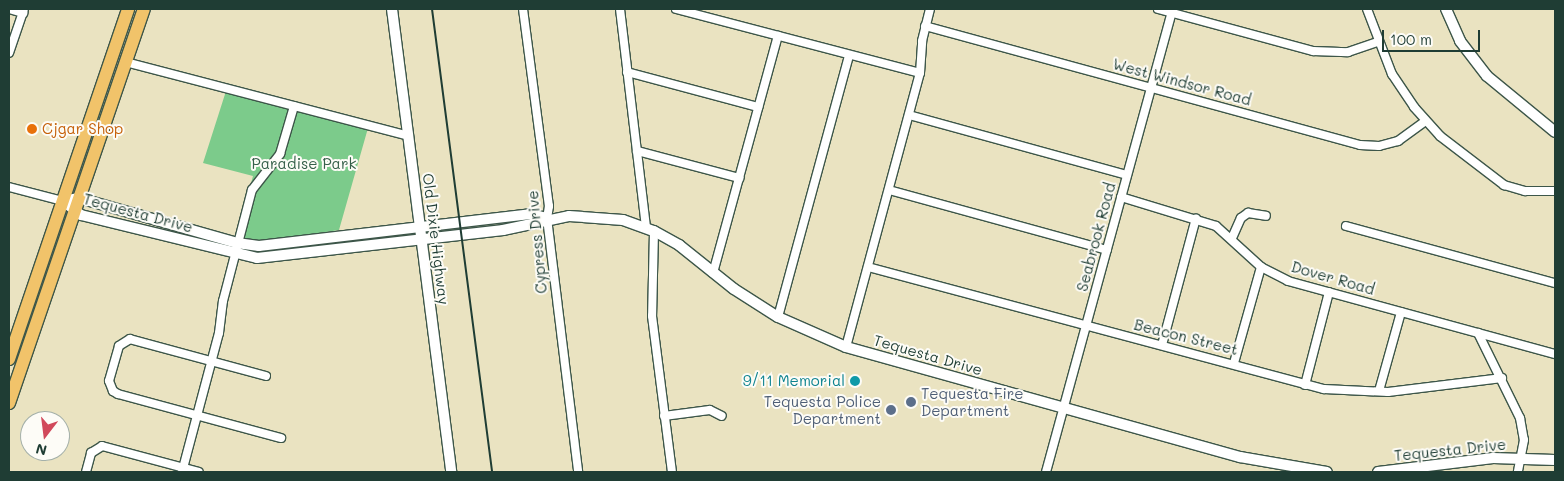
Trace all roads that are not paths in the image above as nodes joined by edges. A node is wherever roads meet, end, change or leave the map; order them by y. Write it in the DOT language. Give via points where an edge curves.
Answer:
graph roads {
  1 [pos="9,9"];
  2 [pos="128,9"];
  3 [pos="144,9"];
  4 [pos="392,9"];
  5 [pos="524,9"];
  6 [pos="620,9"];
  7 [pos="676,9"];
  8 [pos="930,9"];
  9 [pos="1158,9"];
  10 [pos="1367,9"];
  11 [pos="1446,9"];
  12 [pos="23,11"];
  13 [pos="1172,11"];
  14 [pos="926,26"];
  15 [pos="778,36"];
  16 [pos="1377,42"];
  17 [pos="9,54"];
  18 [pos="849,55"];
  19 [pos="125,62"];
  20 [pos="627,72"];
  21 [pos="920,74"];
  22 [pos="1151,88"];
  23 [pos="294,106"];
  24 [pos="758,107"];
  25 [pos="909,115"];
  26 [pos="1426,121"];
  27 [pos="1555,132"];
  28 [pos="408,136"];
  29 [pos="637,151"];
  30 [pos="1127,175"];
  31 [pos="739,178"];
  32 [pos="9,187"];
  33 [pos="889,190"];
  34 [pos="1555,191"];
  35 [pos="1121,197"];
  36 [pos="79,198"];
  37 [pos="63,202"];
  38 [pos="74,212"];
  39 [pos="1266,216"];
  40 [pos="547,218"];
  41 [pos="1196,218"];
  42 [pos="1346,226"];
  43 [pos="418,228"];
  44 [pos="650,229"];
  45 [pos="1232,238"];
  46 [pos="420,240"];
  47 [pos="237,244"];
  48 [pos="1107,250"];
  49 [pos="234,255"];
  50 [pos="1261,267"];
  51 [pos="868,268"];
  52 [pos="713,273"];
  53 [pos="1555,283"];
  54 [pos="1330,292"];
  55 [pos="1401,312"];
  56 [pos="778,317"];
  57 [pos="1087,325"];
  58 [pos="1478,333"];
  59 [pos="1162,345"];
  60 [pos="846,348"];
  61 [pos="1555,354"];
  62 [pos="9,359"];
  63 [pos="211,362"];
  64 [pos="1234,363"];
  65 [pos="266,376"];
  66 [pos="1502,378"];
  67 [pos="1305,384"];
  68 [pos="1379,392"];
  69 [pos="9,403"];
  70 [pos="1063,408"];
  71 [pos="197,414"];
  72 [pos="664,416"];
  73 [pos="722,416"];
  74 [pos="281,438"];
  75 [pos="1522,457"];
  76 [pos="1555,460"];
  77 [pos="1443,468"];
  78 [pos="182,470"];
  79 [pos="86,472"];
  80 [pos="199,472"];
  81 [pos="452,472"];
  82 [pos="578,472"];
  83 [pos="672,472"];
  84 [pos="1046,472"];
  85 [pos="1327,472"];
  86 [pos="1378,472"];
  87 [pos="1518,472"];
  1 -- 12 [label="street"];
  2 -- 37 [label="main road"];
  3 -- 19 [label="main road"];
  4 -- 28 [label="street, Old Dixie Highway"];
  5 -- 40 [label="street, Cypress Drive" via="549,206"];
  6 -- 20 [label="street"];
  7 -- 15 [label="street"];
  8 -- 14 [label="street"];
  9 -- 13 [label="street"];
  10 -- 16 [label="street"];
  11 -- 27 [label="street" via="1460,40 1487,76"];
  12 -- 17 [label="street"];
  13 -- 16 [label="street" via="1319,52 1348,52"];
  13 -- 22 [label="street, Seabrook Road"];
  14 -- 21 [label="street"];
  14 -- 22 [label="street, West Windsor Road"];
  15 -- 18 [label="street"];
  15 -- 24 [label="street"];
  16 -- 26 [label="street" via="1403,91"];
  18 -- 21 [label="street"];
  18 -- 56 [label="street"];
  19 -- 23 [label="street"];
  19 -- 36 [label="main road"];
  20 -- 24 [label="street"];
  20 -- 29 [label="street"];
  21 -- 25 [label="street"];
  22 -- 26 [label="street, West Windsor Road" via="1369,146 1398,141"];
  22 -- 30 [label="street, Seabrook Road"];
  23 -- 28 [label="street"];
  23 -- 47 [label="street" via="280,154 252,190"];
  24 -- 31 [label="street"];
  25 -- 30 [label="street"];
  25 -- 33 [label="street"];
  26 -- 34 [label="street" via="1455,149 1504,185 1530,192"];
  28 -- 43 [label="street, Old Dixie Highway"];
  29 -- 31 [label="street"];
  29 -- 44 [label="street"];
  30 -- 35 [label="street, Seabrook Road"];
  31 -- 52 [label="street"];
  32 -- 37 [label="street"];
  33 -- 48 [label="street"];
  33 -- 51 [label="street"];
  35 -- 41 [label="street, Dover Road"];
  35 -- 48 [label="street, Seabrook Road"];
  36 -- 37 [label="street, Tequesta Drive"];
  36 -- 38 [label="main road"];
  36 -- 47 [label="street, Tequesta Drive"];
  37 -- 38 [label="street, Tequesta Drive"];
  37 -- 62 [label="main road"];
  38 -- 49 [label="street, Tequesta Drive"];
  38 -- 69 [label="main road"];
  39 -- 45 [label="street" via="1248,213 1241,218"];
  40 -- 43 [label="street, Tequesta Drive" via="530,214"];
  40 -- 44 [label="street, Tequesta Drive" via="605,217"];
  40 -- 46 [label="street, Tequesta Drive" via="530,226"];
  40 -- 82 [label="street, Cypress Drive"];
  41 -- 45 [label="street, Dover Road" via="1216,226"];
  41 -- 59 [label="street"];
  42 -- 53 [label="street"];
  43 -- 46 [label="street, Old Dixie Highway"];
  43 -- 47 [label="street, Tequesta Drive" via="272,246"];
  44 -- 52 [label="street, Tequesta Drive" via="679,245"];
  44 -- 72 [label="street" via="652,316"];
  45 -- 50 [label="street, Dover Road"];
  46 -- 49 [label="street, Tequesta Drive" via="269,258"];
  46 -- 81 [label="street, Old Dixie Highway"];
  47 -- 49 [label="street"];
  48 -- 57 [label="street, Seabrook Road"];
  49 -- 63 [label="street"];
  50 -- 54 [label="street, Dover Road" via="1288,281"];
  50 -- 64 [label="street"];
  51 -- 57 [label="street, Beacon Street"];
  51 -- 60 [label="street"];
  52 -- 56 [label="street, Tequesta Drive"];
  54 -- 55 [label="street, Dover Road"];
  54 -- 67 [label="street"];
  55 -- 58 [label="street, Dover Road"];
  55 -- 68 [label="street"];
  56 -- 60 [label="street, Tequesta Drive"];
  57 -- 59 [label="street, Beacon Street"];
  57 -- 70 [label="street, Seabrook Road"];
  58 -- 61 [label="street, Dover Road"];
  58 -- 66 [label="street"];
  59 -- 64 [label="street, Beacon Street"];
  60 -- 70 [label="street, Tequesta Drive"];
  63 -- 65 [label="street"];
  63 -- 71 [label="street"];
  63 -- 71 [label="street" via="125,340 119,346 110,381 113,391"];
  64 -- 67 [label="street, Beacon Street"];
  66 -- 68 [label="street, Beacon Street"];
  66 -- 75 [label="street" via="1520,418"];
  67 -- 68 [label="street, Beacon Street" via="1343,392"];
  70 -- 84 [label="street, Seabrook Road"];
  70 -- 85 [label="street, Tequesta Drive" via="1256,462"];
  71 -- 74 [label="street"];
  71 -- 78 [label="street"];
  72 -- 73 [label="street" via="710,410"];
  72 -- 83 [label="street"];
  75 -- 76 [label="street, Tequesta Drive"];
  75 -- 77 [label="street, Tequesta Drive"];
  75 -- 87 [label="street"];
  77 -- 86 [label="street, Tequesta Drive"];
  78 -- 79 [label="street" via="102,446 91,453"];
  78 -- 80 [label="street"];
}
